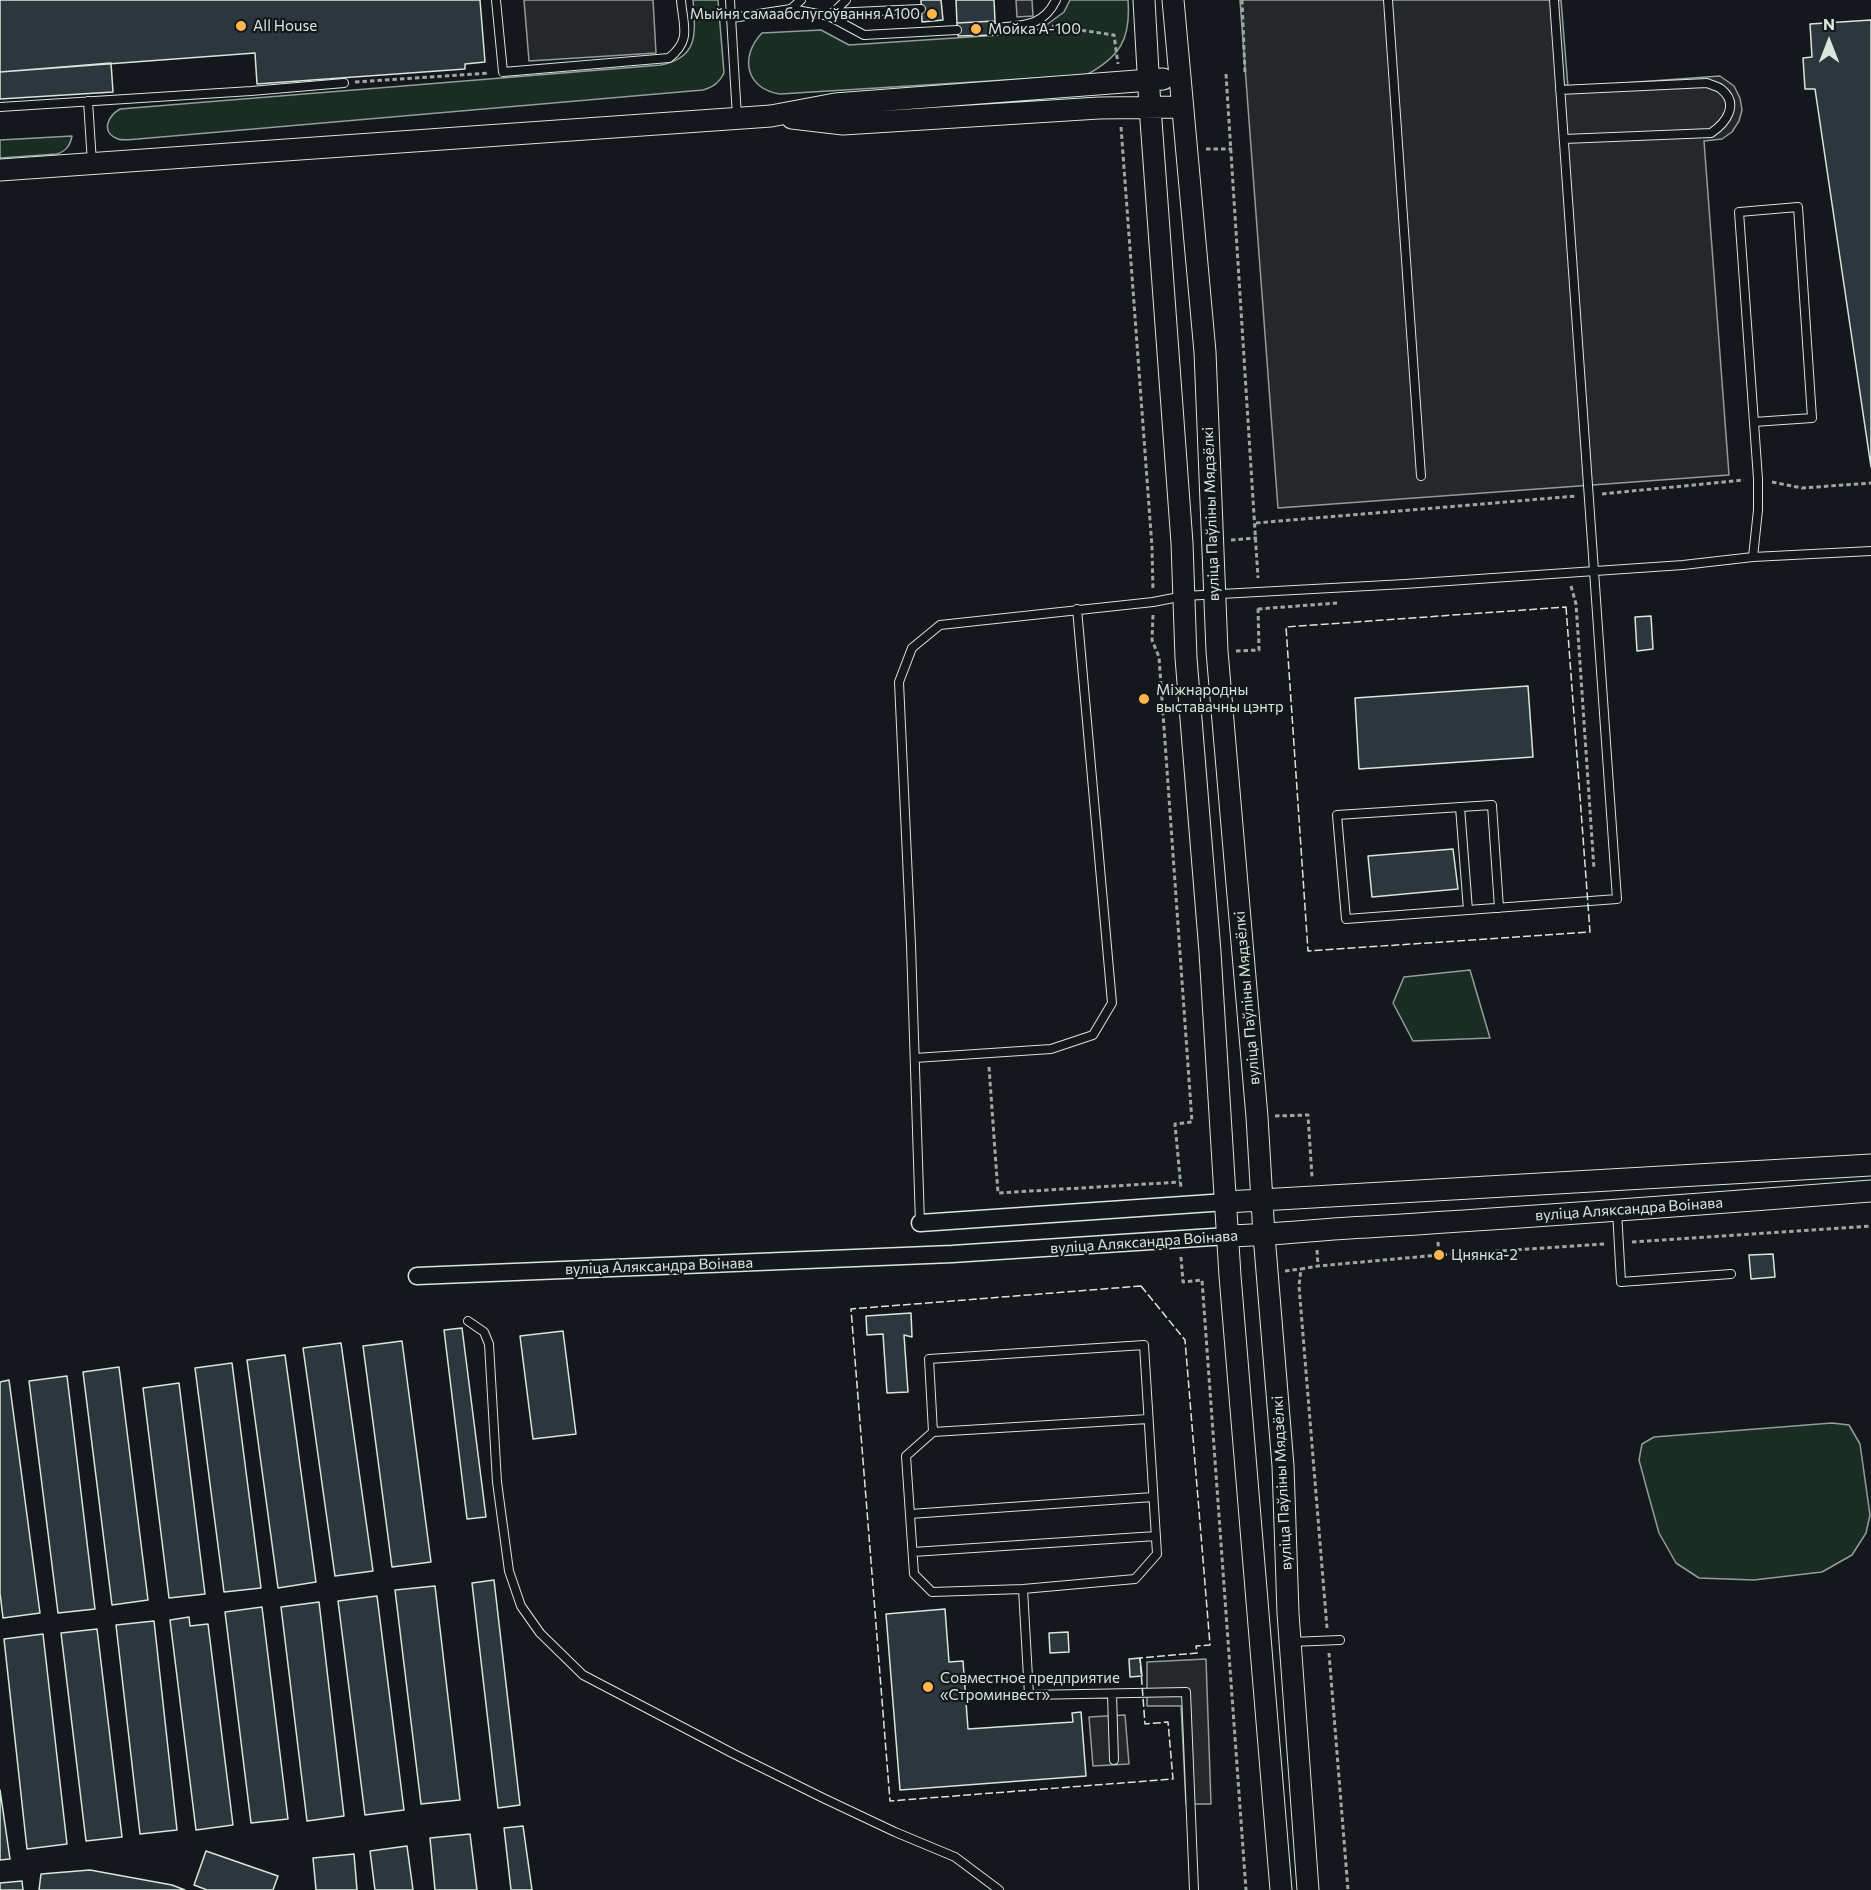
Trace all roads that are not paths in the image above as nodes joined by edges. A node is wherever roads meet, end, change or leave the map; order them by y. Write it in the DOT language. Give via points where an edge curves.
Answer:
graph roads {
  1 [pos="496,0"];
  2 [pos="681,0"];
  3 [pos="730,0"];
  4 [pos="801,0"];
  5 [pos="846,0"];
  6 [pos="854,0"];
  7 [pos="1056,0"];
  8 [pos="1144,0"];
  9 [pos="1173,0"];
  10 [pos="1388,0"];
  11 [pos="1554,0"];
  12 [pos="791,9"];
  13 [pos="921,9"];
  14 [pos="831,15"];
  15 [pos="732,18"];
  16 [pos="996,28"];
  17 [pos="957,30"];
  18 [pos="1180,78"];
  19 [pos="1149,80"];
  20 [pos="344,83"];
  21 [pos="1560,90"];
  22 [pos="88,101"];
  23 [pos="1182,106"];
  24 [pos="0,107"];
  25 [pos="1150,107"];
  26 [pos="771,116"];
  27 [pos="737,117"];
  28 [pos="1564,139"];
  29 [pos="93,164"];
  30 [pos="0,170"];
  31 [pos="1754,422"];
  32 [pos="1420,476"];
  33 [pos="1871,550"];
  34 [pos="1753,557"];
  35 [pos="1594,570"];
  36 [pos="1214,594"];
  37 [pos="1184,596"];
  38 [pos="1077,609"];
  39 [pos="1460,807"];
  40 [pos="1499,908"];
  41 [pos="1468,910"];
  42 [pos="915,1058"];
  43 [pos="1871,1165"];
  44 [pos="1871,1191"];
  45 [pos="1262,1200"];
  46 [pos="1226,1202"];
  47 [pos="1617,1210"];
  48 [pos="920,1223"];
  49 [pos="1264,1235"];
  50 [pos="1228,1236"];
  51 [pos="1731,1274"];
  52 [pos="417,1276"];
  53 [pos="468,1321"];
  54 [pos="1148,1419"];
  55 [pos="933,1432"];
  56 [pos="1153,1497"];
  57 [pos="910,1514"];
  58 [pos="1156,1536"];
  59 [pos="913,1552"];
  60 [pos="1023,1589"];
  61 [pos="1340,1640"];
  62 [pos="1290,1642"];
  63 [pos="1112,1694"];
  64 [pos="1114,1760"];
  65 [pos="999,1890"];
  66 [pos="1194,1890"];
  67 [pos="1281,1890"];
  68 [pos="1308,1890"];
  1 -- 2 [label="lane" via="503,72 669,58 685,40"];
  3 -- 15 [label="lane"];
  4 -- 12 [label="lane"];
  5 -- 6 [label="lane"];
  5 -- 14 [label="lane"];
  7 -- 16 [label="lane" via="1051,10 1034,24"];
  8 -- 19 [label="street, вуліца Паўліны Мядзёлкі"];
  9 -- 18 [label="street, вуліца Паўліны Мядзёлкі"];
  10 -- 32 [label="lane"];
  11 -- 21 [label="lane"];
  12 -- 14 [label="lane"];
  12 -- 15 [label="lane"];
  13 -- 14 [label="lane"];
  14 -- 17 [label="lane" via="864,35"];
  15 -- 27 [label="lane"];
  18 -- 19 [label="street"];
  18 -- 23 [label="street, вуліца Паўліны Мядзёлкі"];
  19 -- 25 [label="street, вуліца Паўліны Мядзёлкі"];
  19 -- 26 [label="street" via="835,104"];
  20 -- 22 [label="lane"];
  21 -- 28 [label="lane"];
  21 -- 28 [label="lane" via="1707,83 1721,89 1728,100 1730,115 1711,133"];
  22 -- 24 [label="lane"];
  22 -- 29 [label="lane"];
  23 -- 25 [label="street"];
  23 -- 36 [label="street, вуліца Паўліны Мядзёлкі" via="1205,352"];
  25 -- 26 [label="street" via="843,124"];
  25 -- 37 [label="street, вуліца Паўліны Мядзёлкі"];
  26 -- 27 [label="street"];
  27 -- 29 [label="street"];
  28 -- 35 [label="lane"];
  29 -- 30 [label="street"];
  31 -- 31 [label="lane" via="1739,212 1798,207 1812,418"];
  31 -- 34 [label="lane" via="1758,510"];
  33 -- 34 [label="lane"];
  34 -- 35 [label="lane"];
  35 -- 36 [label="lane"];
  35 -- 40 [label="lane" via="1617,899"];
  36 -- 37 [label="lane"];
  36 -- 45 [label="street, вуліца Паўліны Мядзёлкі"];
  37 -- 38 [label="lane"];
  37 -- 46 [label="street, вуліца Паўліны Мядзёлкі"];
  38 -- 42 [label="lane" via="940,626 912,648 899,682"];
  38 -- 42 [label="lane" via="1112,1003 1093,1035 1051,1048"];
  39 -- 40 [label="lane" via="1492,805"];
  39 -- 41 [label="lane"];
  39 -- 41 [label="lane" via="1337,815 1346,919"];
  40 -- 41 [label="lane"];
  42 -- 48 [label="lane"];
  43 -- 45 [label="street, вуліца Аляксандра Воінава"];
  44 -- 47 [label="street, вуліца Аляксандра Воінава"];
  45 -- 46 [label="street, вуліца Аляксандра Воінава"];
  45 -- 49 [label="street, вуліца Паўліны Мядзёлкі"];
  46 -- 48 [label="street, вуліца Аляксандра Воінава"];
  46 -- 50 [label="street, вуліца Паўліны Мядзёлкі"];
  47 -- 49 [label="street, вуліца Аляксандра Воінава"];
  47 -- 51 [label="lane" via="1621,1282"];
  49 -- 50 [label="street, вуліца Аляксандра Воінава"];
  49 -- 62 [label="street, вуліца Паўліны Мядзёлкі" via="1283,1466"];
  50 -- 52 [label="street, вуліца Аляксандра Воінава" via="940,1254"];
  50 -- 67 [label="street, вуліца Паўліны Мядзёлкі"];
  53 -- 65 [label="lane" via="484,1332 489,1344 497,1482 509,1571 521,1606 540,1633 583,1675 823,1798 954,1857"];
  54 -- 55 [label="lane"];
  54 -- 55 [label="lane" via="1144,1345 929,1359"];
  54 -- 56 [label="lane"];
  55 -- 57 [label="lane" via="906,1456"];
  56 -- 57 [label="lane"];
  56 -- 58 [label="lane"];
  57 -- 59 [label="lane"];
  58 -- 59 [label="lane"];
  58 -- 60 [label="lane" via="1157,1554 1135,1579"];
  59 -- 60 [label="lane" via="914,1574 932,1592"];
  60 -- 63 [label="lane" via="1029,1695"];
  61 -- 62 [label="lane"];
  62 -- 68 [label="street, вуліца Паўліны Мядзёлкі"];
  63 -- 64 [label="lane"];
  63 -- 66 [label="lane" via="1186,1692"];
}
